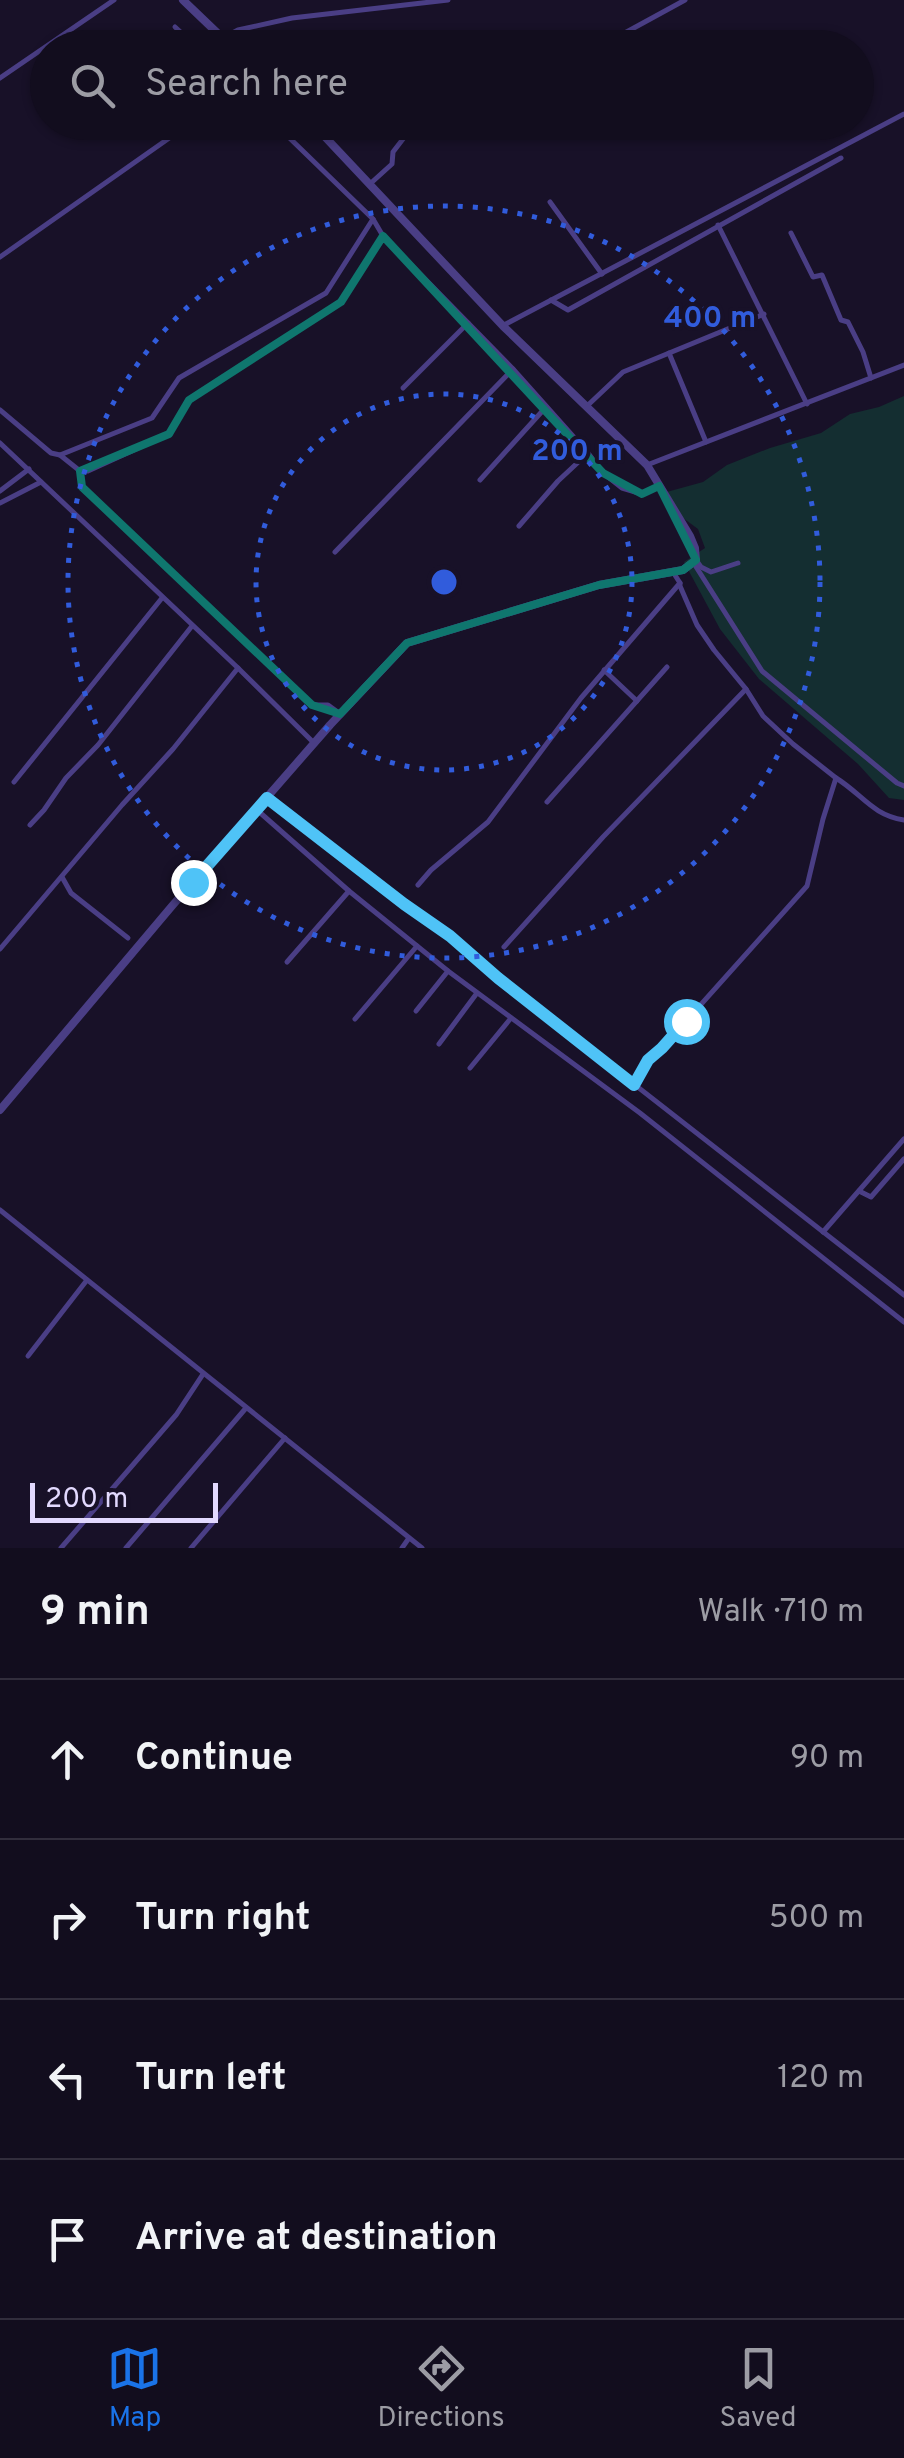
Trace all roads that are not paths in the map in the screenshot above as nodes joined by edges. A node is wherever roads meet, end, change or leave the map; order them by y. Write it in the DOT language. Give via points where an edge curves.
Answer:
graph roads {
  1 [pos="114,0"];
  2 [pos="183,0"];
  3 [pos="448,0"];
  4 [pos="685,0"];
  5 [pos="175,26"];
  6 [pos="70,30"];
  7 [pos="179,30"];
  8 [pos="215,30"];
  9 [pos="238,30"];
  10 [pos="630,30"];
  11 [pos="30,57"];
  12 [pos="0,78"];
  13 [pos="904,114"];
  14 [pos="874,130"];
  15 [pos="166,140"];
  16 [pos="292,140"];
  17 [pos="327,140"];
  18 [pos="403,140"];
  19 [pos="855,140"];
  20 [pos="841,158"];
  21 [pos="368,185"];
  22 [pos="550,202"];
  23 [pos="373,219"];
  24 [pos="718,226"];
  25 [pos="791,233"];
  26 [pos="383,236"];
  27 [pos="0,257"];
  28 [pos="602,274"];
  29 [pos="551,300"];
  30 [pos="764,314"];
  31 [pos="468,323"];
  32 [pos="503,326"];
  33 [pos="669,353"];
  34 [pos="904,366"];
  35 [pos="513,369"];
  36 [pos="871,378"];
  37 [pos="403,388"];
  38 [pos="807,404"];
  39 [pos="546,406"];
  40 [pos="587,406"];
  41 [pos="0,410"];
  42 [pos="706,442"];
  43 [pos="0,443"];
  44 [pos="588,453"];
  45 [pos="60,455"];
  46 [pos="647,465"];
  47 [pos="29,469"];
  48 [pos="80,471"];
  49 [pos="480,480"];
  50 [pos="41,482"];
  51 [pos="658,486"];
  52 [pos="0,491"];
  53 [pos="0,503"];
  54 [pos="519,526"];
  55 [pos="335,552"];
  56 [pos="694,561"];
  57 [pos="738,563"];
  58 [pos="674,572"];
  59 [pos="680,583"];
  60 [pos="162,598"];
  61 [pos="192,626"];
  62 [pos="668,667"];
  63 [pos="238,668"];
  64 [pos="604,670"];
  65 [pos="746,688"];
  66 [pos="637,700"];
  67 [pos="340,714"];
  68 [pos="314,744"];
  69 [pos="836,778"];
  70 [pos="14,782"];
  71 [pos="904,786"];
  72 [pos="267,798"];
  73 [pos="547,802"];
  74 [pos="257,810"];
  75 [pos="904,820"];
  76 [pos="30,825"];
  77 [pos="62,876"];
  78 [pos="418,885"];
  79 [pos="350,891"];
  80 [pos="128,938"];
  81 [pos="417,946"];
  82 [pos="504,947"];
  83 [pos="0,949"];
  84 [pos="287,962"];
  85 [pos="448,971"];
  86 [pos="477,993"];
  87 [pos="416,1011"];
  88 [pos="512,1018"];
  89 [pos="355,1019"];
  90 [pos="438,1044"];
  91 [pos="470,1068"];
  92 [pos="634,1085"];
  93 [pos="0,1110"];
  94 [pos="904,1140"];
  95 [pos="904,1159"];
  96 [pos="859,1191"];
  97 [pos="0,1210"];
  98 [pos="823,1232"];
  99 [pos="87,1280"];
  100 [pos="904,1296"];
  101 [pos="904,1322"];
  102 [pos="28,1356"];
  103 [pos="203,1374"];
  104 [pos="246,1408"];
  105 [pos="285,1438"];
  106 [pos="409,1538"];
  107 [pos="61,1548"];
  108 [pos="126,1548"];
  109 [pos="191,1548"];
  110 [pos="402,1548"];
  111 [pos="422,1548"];
  1 -- 6 [label="street"];
  2 -- 8 [label="street"];
  3 -- 9 [label="street"];
  4 -- 10 [label="street"];
  5 -- 7 [label="street"];
  11 -- 12 [label="street"];
  13 -- 14 [label="street"];
  15 -- 27 [label="street"];
  16 -- 23 [label="street"];
  17 -- 21 [label="street"];
  18 -- 21 [label="street" via="392,164"];
  19 -- 28 [label="street"];
  20 -- 24 [label="street"];
  21 -- 32 [label="street"];
  22 -- 28 [label="street"];
  23 -- 26 [label="street"];
  23 -- 45 [label="street" via="326,293 179,378 152,418"];
  24 -- 29 [label="street" via="568,310"];
  24 -- 30 [label="street"];
  25 -- 36 [label="street" via="813,277 822,275 841,320 848,322"];
  26 -- 31 [label="street"];
  26 -- 48 [label="street" via="341,302 189,400 169,434"];
  28 -- 29 [label="street"];
  29 -- 32 [label="street"];
  30 -- 33 [label="street"];
  30 -- 38 [label="street"];
  31 -- 35 [label="street"];
  31 -- 37 [label="street"];
  32 -- 40 [label="street"];
  33 -- 40 [label="street" via="623,372"];
  33 -- 42 [label="street"];
  34 -- 36 [label="street"];
  35 -- 39 [label="street"];
  35 -- 55 [label="street"];
  36 -- 38 [label="street"];
  38 -- 42 [label="street"];
  39 -- 44 [label="street"];
  39 -- 49 [label="street"];
  40 -- 46 [label="street"];
  41 -- 45 [label="street"];
  42 -- 46 [label="street"];
  43 -- 47 [label="street"];
  44 -- 51 [label="street" via="622,488 642,494"];
  44 -- 54 [label="street"];
  45 -- 48 [label="street"];
  46 -- 51 [label="street"];
  47 -- 50 [label="street"];
  47 -- 52 [label="street"];
  48 -- 67 [label="street" via="82,487 312,705"];
  50 -- 53 [label="street"];
  50 -- 60 [label="street"];
  51 -- 56 [label="street" via="690,536"];
  56 -- 57 [label="street" via="711,572"];
  56 -- 58 [label="street"];
  56 -- 71 [label="street" via="762,671"];
  58 -- 59 [label="street"];
  58 -- 67 [label="street" via="599,585 407,643"];
  59 -- 64 [label="street"];
  59 -- 65 [label="street" via="698,625"];
  60 -- 61 [label="street"];
  60 -- 70 [label="street"];
  61 -- 63 [label="street"];
  61 -- 76 [label="street"];
  62 -- 66 [label="street"];
  63 -- 68 [label="street"];
  63 -- 77 [label="street"];
  64 -- 66 [label="street"];
  64 -- 78 [label="street" via="488,822"];
  65 -- 69 [label="street" via="763,716"];
  65 -- 82 [label="street"];
  66 -- 73 [label="street"];
  67 -- 68 [label="street"];
  68 -- 72 [label="street"];
  69 -- 75 [label="street" via="876,811"];
  69 -- 92 [label="street" via="807,886 648,1060"];
  72 -- 74 [label="street"];
  72 -- 92 [label="street"];
  74 -- 79 [label="street"];
  74 -- 93 [label="street"];
  77 -- 80 [label="street" via="71,893"];
  77 -- 83 [label="street"];
  79 -- 81 [label="street"];
  79 -- 84 [label="street"];
  81 -- 85 [label="street"];
  81 -- 89 [label="street"];
  85 -- 86 [label="street"];
  85 -- 87 [label="street"];
  86 -- 88 [label="street"];
  86 -- 90 [label="street"];
  88 -- 91 [label="street"];
  88 -- 101 [label="street"];
  92 -- 98 [label="street"];
  94 -- 96 [label="street"];
  95 -- 96 [label="street" via="871,1198"];
  96 -- 98 [label="street"];
  97 -- 99 [label="street"];
  98 -- 100 [label="street"];
  99 -- 102 [label="street"];
  99 -- 103 [label="street"];
  103 -- 104 [label="street"];
  103 -- 107 [label="street" via="176,1415"];
  104 -- 105 [label="street"];
  104 -- 108 [label="street"];
  105 -- 106 [label="street"];
  105 -- 109 [label="street"];
  106 -- 110 [label="street"];
  106 -- 111 [label="street"];
}
